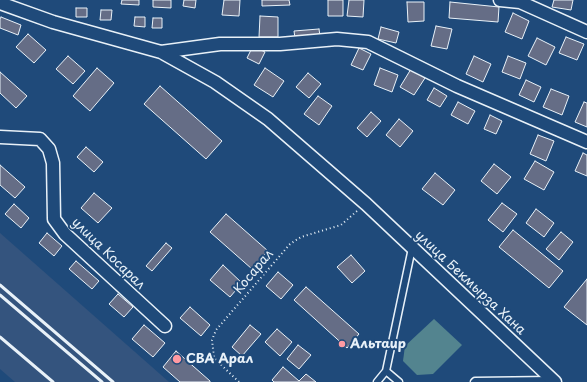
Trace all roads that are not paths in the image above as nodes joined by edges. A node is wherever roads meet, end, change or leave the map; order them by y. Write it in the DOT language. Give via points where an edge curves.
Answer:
graph roads {
  1 [pos="500,0"];
  2 [pos="0,3"];
  3 [pos="587,32"];
  4 [pos="161,52"];
  5 [pos="0,136"];
  6 [pos="587,142"];
  7 [pos="412,248"];
  8 [pos="165,326"];
  9 [pos="386,372"];
  10 [pos="555,381"];
  11 [pos="377,382"];
  12 [pos="399,382"];
  13 [pos="474,382"];
  1 -- 3 [label="street" via="520,2"];
  2 -- 4 [label="street" via="53,22"];
  4 -- 6 [label="street" via="220,44 280,44 337,39 368,42 457,86"];
  4 -- 7 [label="street, улица Бекмырза Хана" via="215,82 268,119 366,204"];
  5 -- 8 [label="street, улица Косарал" via="40,139 49,149 54,219 65,234"];
  7 -- 9 [label="lane"];
  7 -- 10 [label="street, улица Бекмырза Хана"];
  9 -- 11 [label="lane"];
  9 -- 12 [label="lane"];
  10 -- 13 [label="lane"];
}
